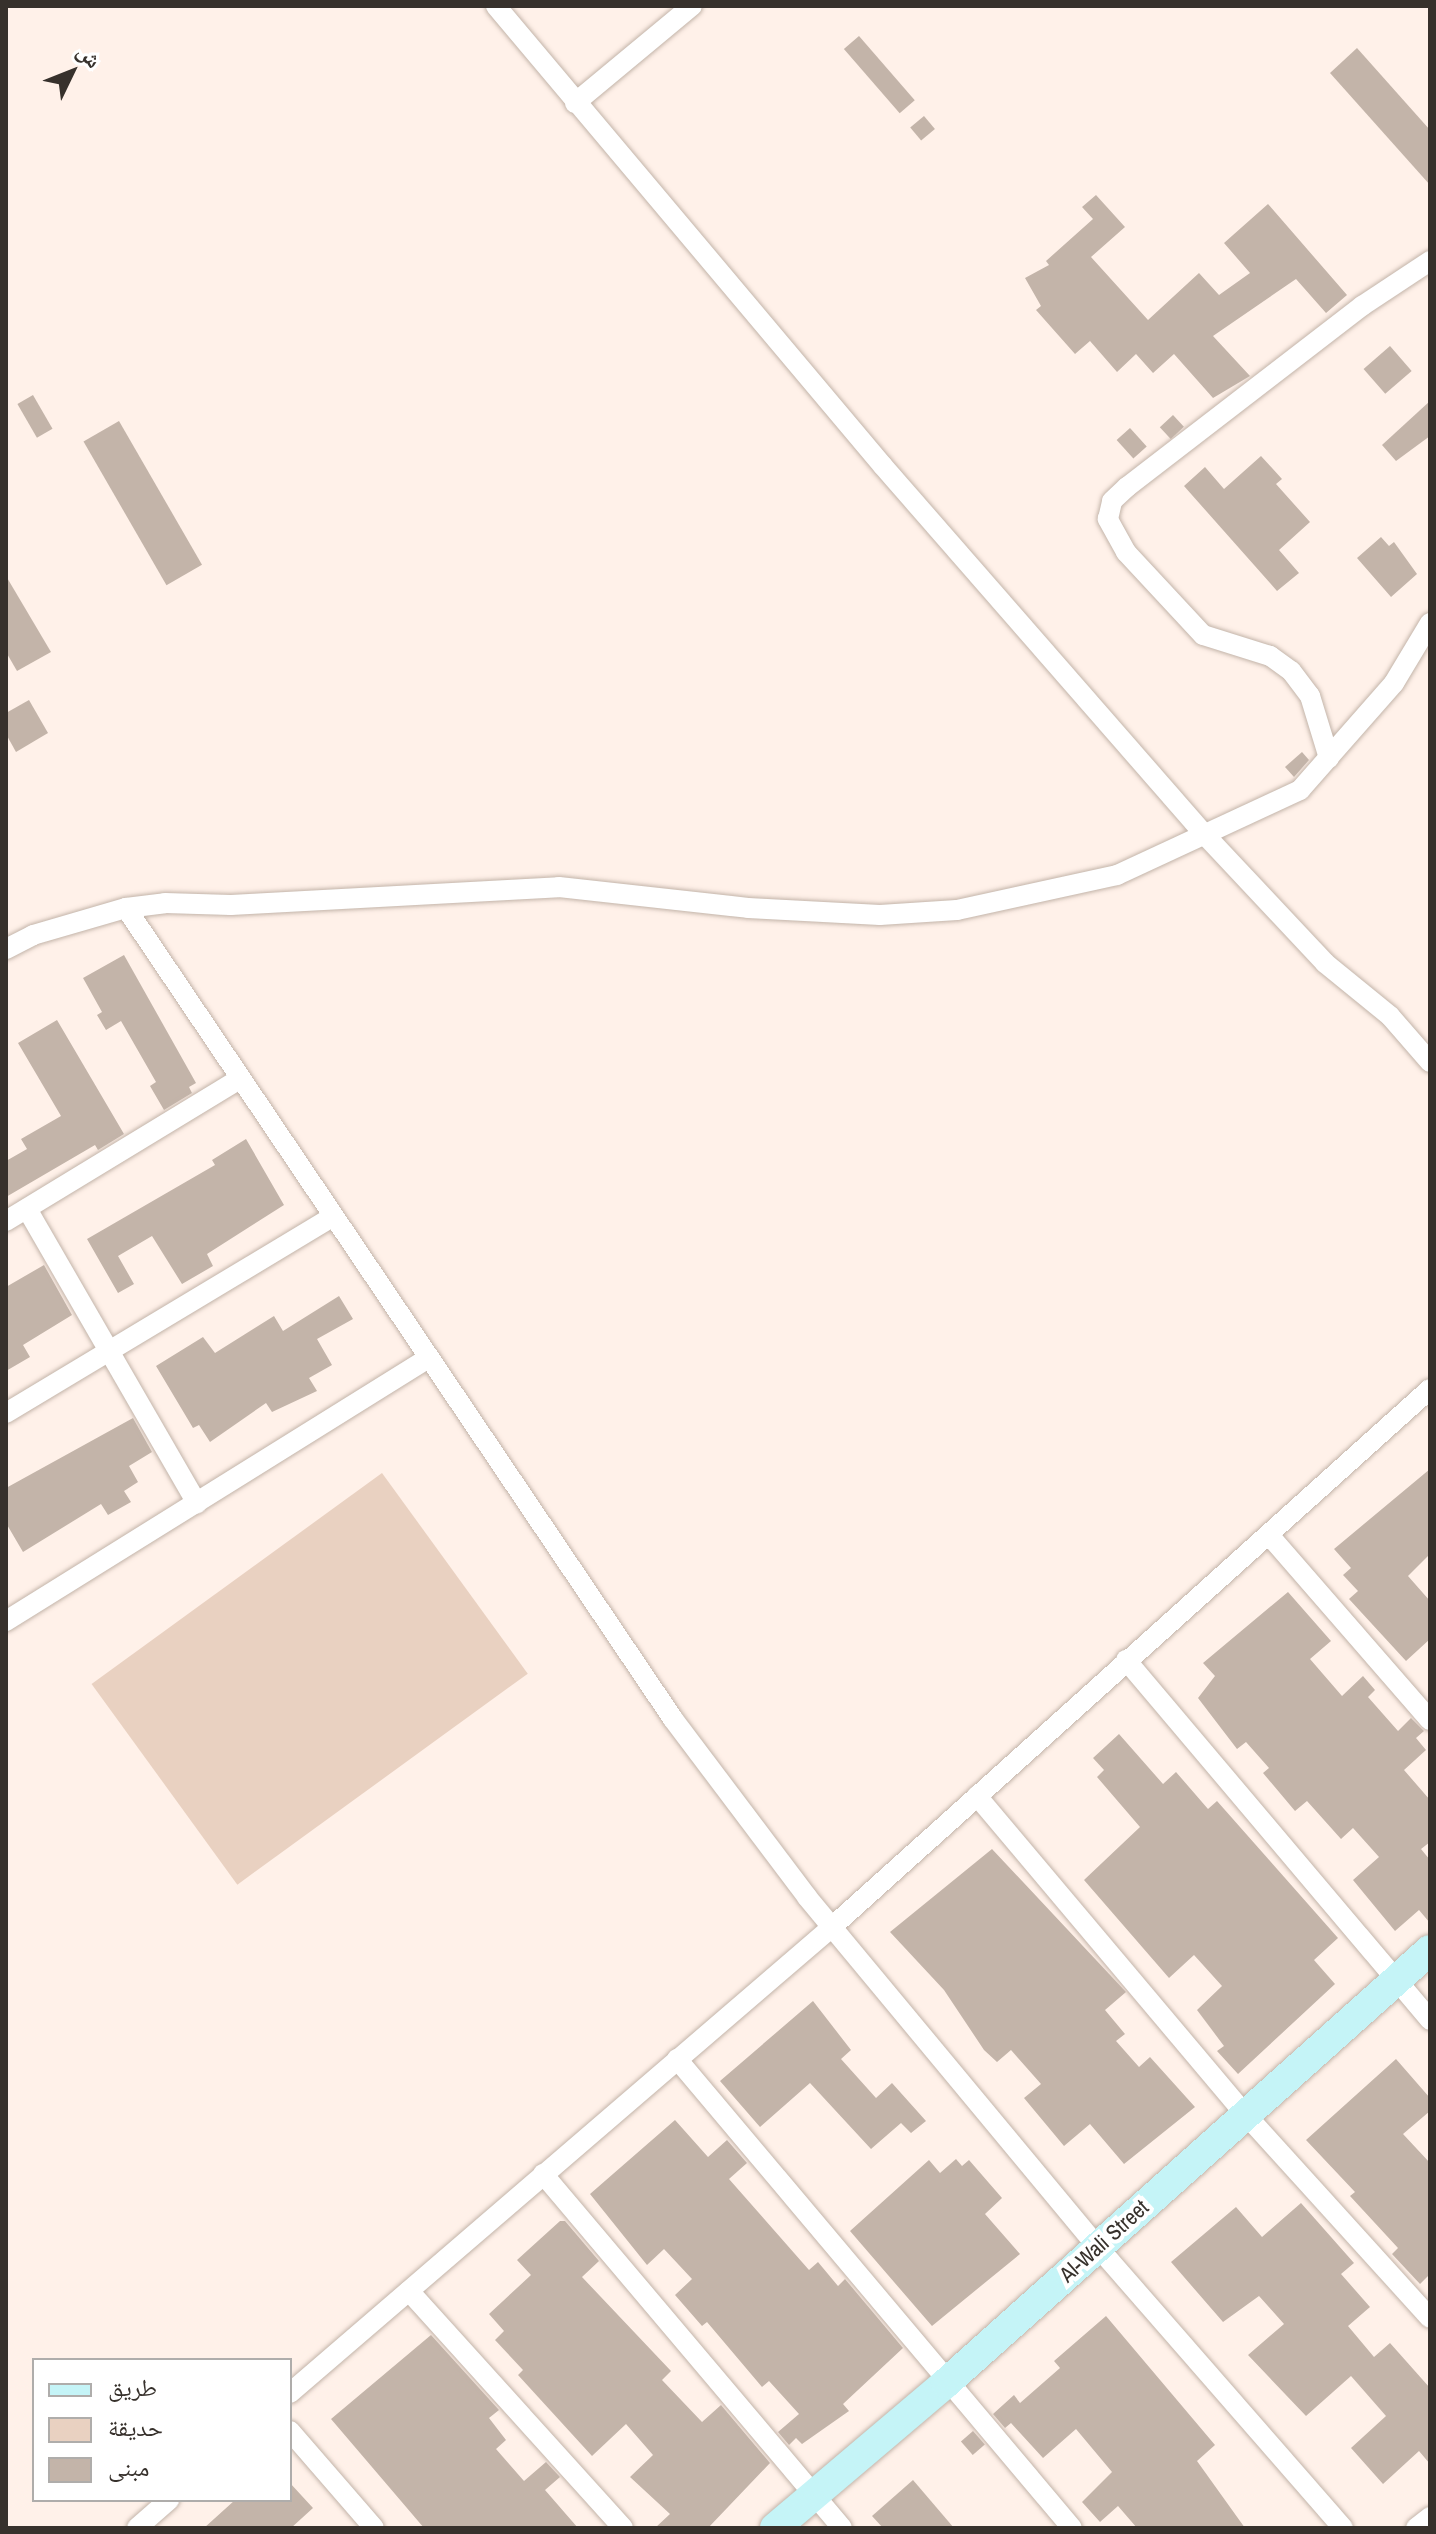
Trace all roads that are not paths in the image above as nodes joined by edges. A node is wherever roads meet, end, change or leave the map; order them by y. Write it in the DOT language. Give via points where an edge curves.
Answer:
graph roads {
  1 [pos="496,6"];
  2 [pos="692,6"];
  3 [pos="575,103"];
  4 [pos="1430,261"];
  5 [pos="1430,623"];
  6 [pos="1329,758"];
  7 [pos="1205,835"];
  8 [pos="126,908"];
  9 [pos="6,949"];
  10 [pos="1430,1062"];
  11 [pos="240,1079"];
  12 [pos="27,1209"];
  13 [pos="331,1218"];
  14 [pos="6,1221"];
  15 [pos="109,1352"];
  16 [pos="429,1358"];
  17 [pos="1429,1393"];
  18 [pos="6,1413"];
  19 [pos="197,1504"];
  20 [pos="1269,1535"];
  21 [pos="6,1621"];
  22 [pos="1126,1660"];
  23 [pos="1430,1720"];
  24 [pos="977,1796"];
  25 [pos="832,1927"];
  26 [pos="1430,1950"];
  27 [pos="1395,1980"];
  28 [pos="1430,2020"];
  29 [pos="677,2059"];
  30 [pos="1245,2114"];
  31 [pos="543,2174"];
  32 [pos="1097,2246"];
  33 [pos="409,2291"];
  34 [pos="1430,2318"];
  35 [pos="946,2383"];
  36 [pos="292,2391"];
  37 [pos="292,2433"];
  38 [pos="812,2495"];
  39 [pos="167,2502"];
  40 [pos="1430,2517"];
  41 [pos="137,2528"];
  42 [pos="374,2528"];
  43 [pos="623,2528"];
  44 [pos="775,2528"];
  45 [pos="842,2528"];
  46 [pos="1072,2528"];
  47 [pos="1343,2528"];
  48 [pos="1416,2528"];
  1 -- 3 [label="street"];
  2 -- 3 [label="street"];
  3 -- 7 [label="street"];
  4 -- 6 [label="street" via="1362,306 1127,487 1112,501 1108,519 1126,552 1203,635 1270,656 1291,671 1315,708"];
  5 -- 6 [label="street" via="1394,683"];
  6 -- 7 [label="street" via="1300,790"];
  7 -- 8 [label="street" via="1117,875 957,910 880,915 748,908 559,887"];
  7 -- 10 [label="street" via="1325,963 1390,1016"];
  8 -- 9 [label="street" via="33,935"];
  8 -- 11 [label="street"];
  11 -- 12 [label="street"];
  11 -- 13 [label="street"];
  12 -- 14 [label="street"];
  12 -- 15 [label="street"];
  13 -- 15 [label="street"];
  13 -- 16 [label="street"];
  15 -- 18 [label="street"];
  15 -- 19 [label="street"];
  16 -- 19 [label="street"];
  16 -- 25 [label="street" via="673,1719"];
  17 -- 20 [label="street"];
  19 -- 21 [label="street"];
  20 -- 22 [label="street"];
  20 -- 23 [label="street"];
  22 -- 24 [label="street"];
  22 -- 27 [label="street"];
  24 -- 25 [label="street"];
  24 -- 30 [label="street"];
  25 -- 29 [label="street"];
  25 -- 32 [label="street"];
  26 -- 27 [label="main road, Al-Wali Street"];
  27 -- 28 [label="street"];
  27 -- 30 [label="main road, Al-Wali Street"];
  29 -- 31 [label="street"];
  29 -- 35 [label="street"];
  30 -- 32 [label="main road, Al-Wali Street"];
  30 -- 34 [label="street"];
  31 -- 33 [label="street"];
  31 -- 38 [label="street"];
  32 -- 35 [label="main road, Al-Wali Street"];
  32 -- 47 [label="street"];
  33 -- 36 [label="street"];
  33 -- 43 [label="street"];
  35 -- 38 [label="main road, Al-Wali Street"];
  35 -- 46 [label="street"];
  37 -- 42 [label="street"];
  38 -- 44 [label="main road, Al-Wali Street"];
  38 -- 45 [label="street"];
  39 -- 41 [label="street"];
  40 -- 48 [label="street"];
}
